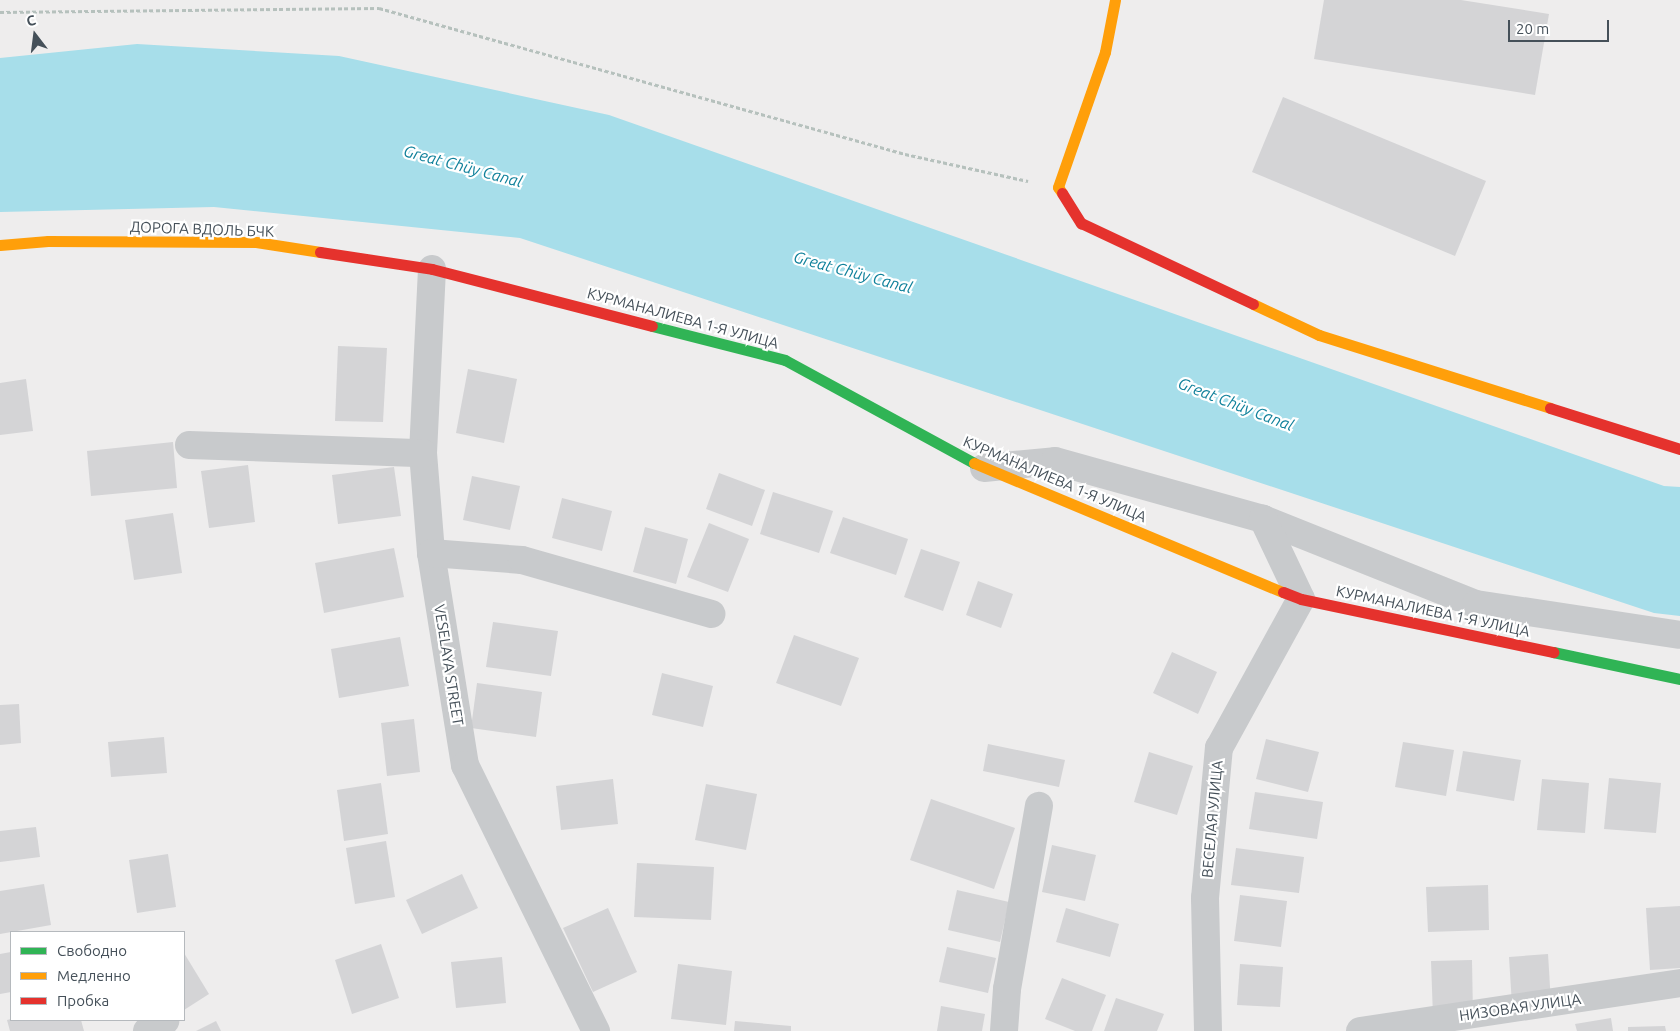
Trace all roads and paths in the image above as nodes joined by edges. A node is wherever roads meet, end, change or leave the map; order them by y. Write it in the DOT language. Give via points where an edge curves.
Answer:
graph roads {
  1 [pos="1115,0"];
  2 [pos="0,12"];
  3 [pos="1058,188"];
  4 [pos="0,246"];
  5 [pos="432,269"];
  6 [pos="190,445"];
  7 [pos="1680,449"];
  8 [pos="423,453"];
  9 [pos="984,468"];
  10 [pos="1264,519"];
  11 [pos="431,553"];
  12 [pos="1301,599"];
  13 [pos="711,614"];
  14 [pos="1680,635"];
  15 [pos="1680,679"];
  16 [pos="1039,806"];
  17 [pos="1680,983"];
  18 [pos="596,1031"];
  19 [pos="1004,1031"];
  20 [pos="1208,1031"];
  21 [pos="1360,1031"];
  1 -- 3 [label="street" via="1105,52"];
  2 -- 3 [label="path" via="379,8 905,154"];
  3 -- 7 [label="street" via="1081,223 1319,336"];
  4 -- 5 [label="street, ДОРОГА ВДОЛЬ БЧК" via="48,241 256,242"];
  5 -- 8 [label="street, VESELAYA STREET"];
  5 -- 9 [label="street, КУРМАНАЛИЕВА 1-Я УЛИЦА" via="785,360"];
  6 -- 8 [label="street"];
  8 -- 11 [label="street, VESELAYA STREET"];
  9 -- 10 [label="street" via="1055,461"];
  9 -- 12 [label="street, КУРМАНАЛИЕВА 1-Я УЛИЦА"];
  10 -- 12 [label="street"];
  10 -- 14 [label="street" via="1476,604"];
  11 -- 13 [label="street" via="522,560"];
  11 -- 18 [label="street, VESELAYA STREET" via="465,765"];
  12 -- 15 [label="street, КУРМАНАЛИЕВА 1-Я УЛИЦА"];
  12 -- 20 [label="street, ВЕСЕЛАЯ УЛИЦА" via="1219,748 1205,898"];
  16 -- 19 [label="street" via="1007,989"];
  17 -- 21 [label="street, НИЗОВАЯ УЛИЦА"];
}
